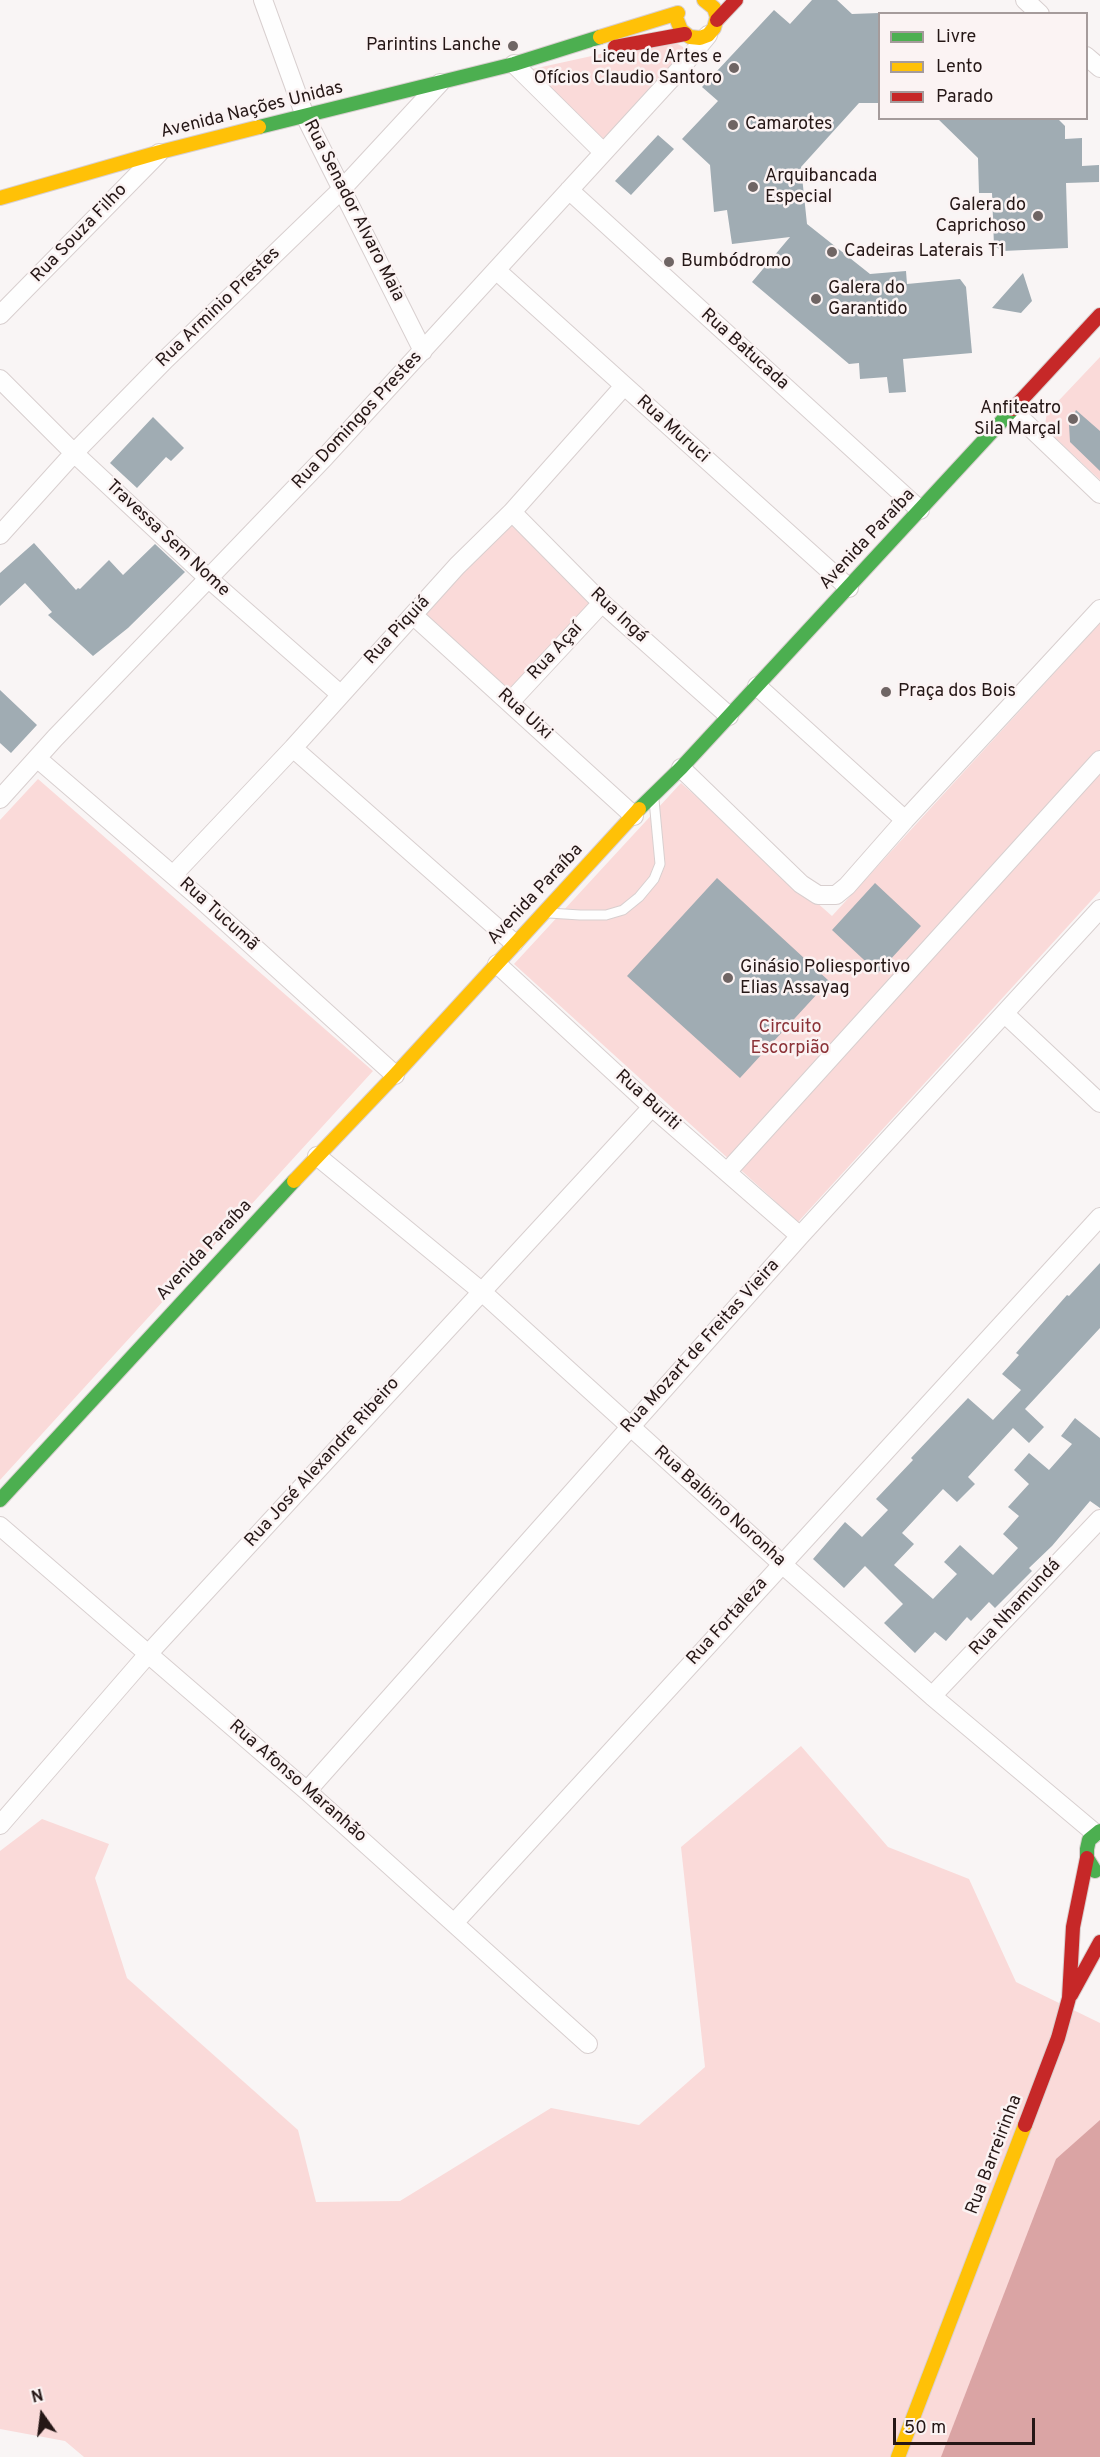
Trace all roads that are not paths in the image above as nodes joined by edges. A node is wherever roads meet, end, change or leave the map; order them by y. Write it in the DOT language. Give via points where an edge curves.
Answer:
graph roads {
  1 [pos="263,0"];
  2 [pos="704,0"];
  3 [pos="736,0"];
  4 [pos="1025,0"];
  5 [pos="682,5"];
  6 [pos="1038,12"];
  7 [pos="712,27"];
  8 [pos="685,34"];
  9 [pos="1088,58"];
  10 [pos="514,63"];
  11 [pos="1100,68"];
  12 [pos="440,83"];
  13 [pos="305,116"];
  14 [pos="602,151"];
  15 [pos="160,152"];
  16 [pos="341,190"];
  17 [pos="568,190"];
  18 [pos="0,198"];
  19 [pos="496,270"];
  20 [pos="0,315"];
  21 [pos="1100,315"];
  22 [pos="423,351"];
  23 [pos="0,379"];
  24 [pos="624,387"];
  25 [pos="1013,411"];
  26 [pos="74,453"];
  27 [pos="1100,494"];
  28 [pos="920,510"];
  29 [pos="512,512"];
  30 [pos="0,535"];
  31 [pos="209,579"];
  32 [pos="849,588"];
  33 [pos="602,603"];
  34 [pos="1100,609"];
  35 [pos="413,615"];
  36 [pos="757,686"];
  37 [pos="340,694"];
  38 [pos="510,702"];
  39 [pos="729,716"];
  40 [pos="293,748"];
  41 [pos="38,759"];
  42 [pos="1100,760"];
  43 [pos="681,768"];
  44 [pos="653,794"];
  45 [pos="0,799"];
  46 [pos="634,816"];
  47 [pos="904,820"];
  48 [pos="173,875"];
  49 [pos="1100,909"];
  50 [pos="544,912"];
  51 [pos="514,943"];
  52 [pos="497,963"];
  53 [pos="1005,1014"];
  54 [pos="395,1075"];
  55 [pos="1100,1103"];
  56 [pos="652,1107"];
  57 [pos="317,1156"];
  58 [pos="727,1172"];
  59 [pos="1100,1217"];
  60 [pos="800,1236"];
  61 [pos="481,1291"];
  62 [pos="629,1427"];
  63 [pos="0,1500"];
  64 [pos="1100,1519"];
  65 [pos="0,1526"];
  66 [pos="782,1563"];
  67 [pos="149,1653"];
  68 [pos="933,1696"];
  69 [pos="307,1791"];
  70 [pos="0,1825"];
  71 [pos="1097,1832"];
  72 [pos="1087,1858"];
  73 [pos="1100,1875"];
  74 [pos="455,1922"];
  75 [pos="1100,1942"];
  76 [pos="1069,1998"];
  77 [pos="588,2044"];
  78 [pos="898,2457"];
  1 -- 13 [label="street, Rua Senador Alvaro Maia"];
  2 -- 7 [label="street" via="714,8"];
  3 -- 7 [label="street"];
  4 -- 6 [label="street"];
  5 -- 8 [label="street, Avenida Nações Unidas" via="678,25"];
  5 -- 10 [label="street, Avenida Nações Unidas"];
  7 -- 8 [label="street, Avenida Nações Unidas" via="697,38"];
  7 -- 14 [label="street, Rua Domingos Prestes" via="680,69"];
  8 -- 10 [label="street, Avenida Nações Unidas"];
  9 -- 11 [label="street"];
  10 -- 12 [label="street, Avenida Nações Unidas"];
  10 -- 14 [label="street"];
  12 -- 13 [label="street, Avenida Nações Unidas"];
  12 -- 16 [label="street, Rua Arminio Prestes"];
  13 -- 15 [label="street, Avenida Nações Unidas"];
  13 -- 16 [label="street, Rua Senador Alvaro Maia"];
  14 -- 17 [label="street, Rua Domingos Prestes"];
  15 -- 18 [label="street, Avenida Nações Unidas"];
  15 -- 20 [label="street, Rua Souza Filho"];
  16 -- 22 [label="street, Rua Senador Alvaro Maia"];
  16 -- 26 [label="street, Rua Arminio Prestes"];
  17 -- 19 [label="street, Rua Domingos Prestes"];
  17 -- 28 [label="street, Rua Batucada"];
  19 -- 22 [label="street, Rua Domingos Prestes"];
  19 -- 24 [label="street, Rua Muruci"];
  21 -- 25 [label="street, Avenida Paraíba"];
  22 -- 31 [label="street, Rua Domingos Prestes"];
  23 -- 26 [label="street, Travessa Sem Nome"];
  24 -- 29 [label="street, Rua Piquiá"];
  24 -- 32 [label="street, Rua Muruci"];
  25 -- 27 [label="street"];
  25 -- 28 [label="street, Avenida Paraíba"];
  26 -- 30 [label="street, Rua Arminio Prestes"];
  26 -- 31 [label="street, Travessa Sem Nome"];
  28 -- 32 [label="street, Avenida Paraíba"];
  29 -- 33 [label="street, Rua Ingá"];
  29 -- 35 [label="street, Rua Piquiá"];
  31 -- 37 [label="street, Travessa Sem Nome"];
  31 -- 41 [label="street, Rua Domingos Prestes"];
  32 -- 36 [label="street, Avenida Paraíba"];
  33 -- 38 [label="street, Rua Açaí"];
  33 -- 39 [label="street, Rua Ingá"];
  34 -- 47 [label="street"];
  35 -- 37 [label="street, Rua Piquiá"];
  35 -- 38 [label="street, Rua Uixi"];
  36 -- 39 [label="street, Avenida Paraíba"];
  36 -- 47 [label="street"];
  37 -- 40 [label="street, Rua Piquiá"];
  38 -- 46 [label="street, Rua Uixi"];
  39 -- 43 [label="street, Avenida Paraíba"];
  40 -- 48 [label="street, Rua Piquiá"];
  40 -- 51 [label="street"];
  41 -- 45 [label="street, Rua Domingos Prestes"];
  41 -- 48 [label="street, Rua Tucumã"];
  42 -- 58 [label="street"];
  43 -- 44 [label="street, Avenida Paraíba"];
  43 -- 47 [label="street" via="784,870 818,896 841,892"];
  44 -- 46 [label="street, Avenida Paraíba"];
  44 -- 50 [label="lane" via="660,864 639,897 623,910 606,915"];
  46 -- 50 [label="street, Avenida Paraíba"];
  48 -- 54 [label="street, Rua Tucumã"];
  49 -- 53 [label="street, Rua Mozart de Freitas Vieira"];
  50 -- 51 [label="street, Avenida Paraíba"];
  51 -- 52 [label="street, Avenida Paraíba"];
  52 -- 54 [label="street, Avenida Paraíba"];
  52 -- 56 [label="street, Rua Buriti"];
  53 -- 55 [label="street"];
  53 -- 60 [label="street, Rua Mozart de Freitas Vieira"];
  54 -- 57 [label="street, Avenida Paraíba"];
  56 -- 58 [label="street, Rua Buriti"];
  56 -- 61 [label="street, Rua José Alexandre Ribeiro"];
  57 -- 61 [label="street, Rua Balbino Noronha"];
  57 -- 63 [label="street, Avenida Paraíba"];
  58 -- 60 [label="street, Rua Buriti"];
  59 -- 66 [label="street, Rua Fortaleza"];
  60 -- 62 [label="street, Rua Mozart de Freitas Vieira"];
  61 -- 62 [label="street, Rua Balbino Noronha"];
  61 -- 67 [label="street, Rua José Alexandre Ribeiro"];
  62 -- 66 [label="street, Rua Balbino Noronha"];
  62 -- 69 [label="street, Rua Mozart de Freitas Vieira"];
  64 -- 68 [label="street, Rua Nhamundá"];
  65 -- 67 [label="street, Rua Afonso Maranhão"];
  66 -- 68 [label="street, Rua Balbino Noronha"];
  66 -- 74 [label="street, Rua Fortaleza"];
  67 -- 69 [label="street, Rua Afonso Maranhão"];
  67 -- 70 [label="street, Rua José Alexandre Ribeiro"];
  68 -- 71 [label="street, Rua Balbino Noronha"];
  69 -- 74 [label="street, Rua Afonso Maranhão"];
  71 -- 72 [label="street, Rua Barreirinha" via="1089,1840"];
  72 -- 73 [label="street"];
  72 -- 76 [label="street, Rua Barreirinha" via="1073,1927"];
  74 -- 77 [label="street, Rua Afonso Maranhão"];
  75 -- 76 [label="street, Rua Barreirinha"];
  76 -- 78 [label="street, Rua Barreirinha" via="1019,2143"];
}
